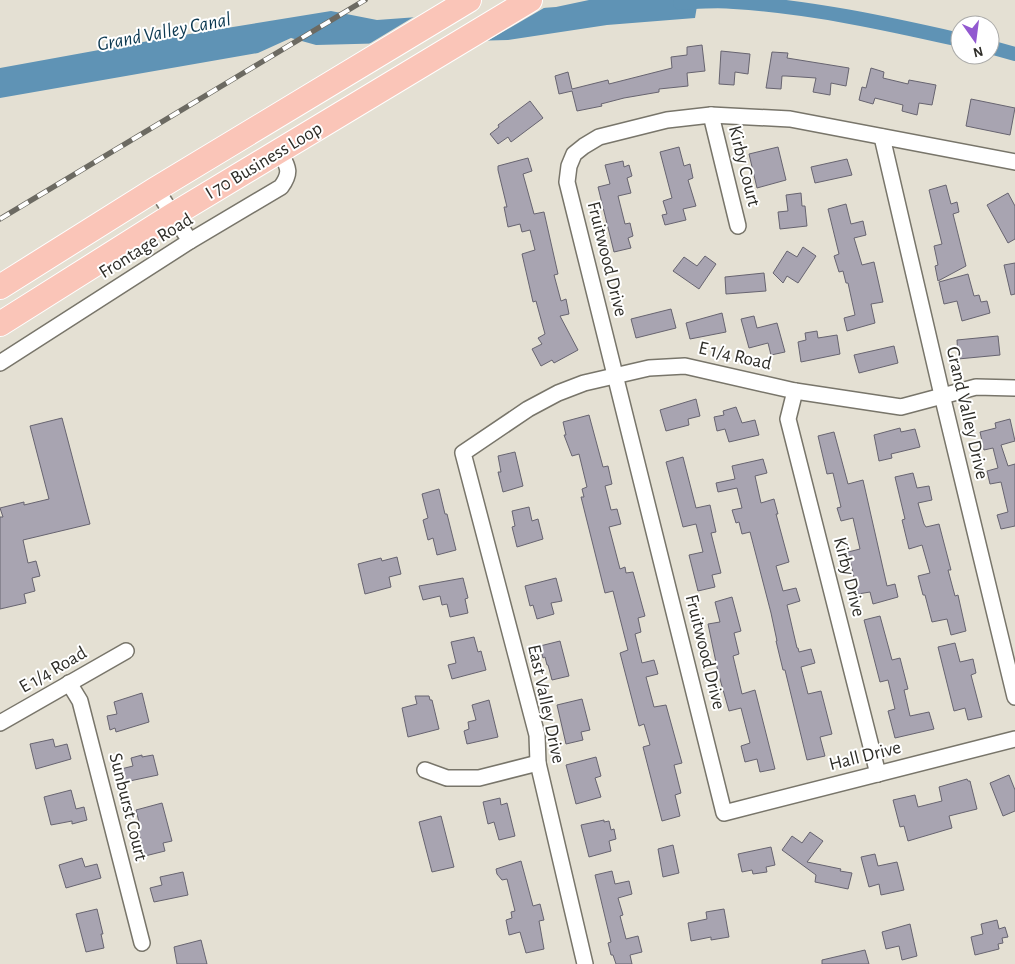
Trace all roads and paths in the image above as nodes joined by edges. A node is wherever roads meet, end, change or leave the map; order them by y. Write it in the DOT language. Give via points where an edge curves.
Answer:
graph roads {
  1 [pos="528,1"];
  2 [pos="461,4"];
  3 [pos="711,115"];
  4 [pos="882,137"];
  5 [pos="280,152"];
  6 [pos="1015,162"];
  7 [pos="156,189"];
  8 [pos="173,215"];
  9 [pos="738,226"];
  10 [pos="190,241"];
  11 [pos="0,287"];
  12 [pos="0,324"];
  13 [pos="0,363"];
  14 [pos="615,375"];
  15 [pos="1015,388"];
  16 [pos="795,391"];
  17 [pos="942,395"];
  18 [pos="463,453"];
  19 [pos="126,651"];
  20 [pos="69,683"];
  21 [pos="1015,697"];
  22 [pos="0,723"];
  23 [pos="1015,739"];
  24 [pos="538,763"];
  25 [pos="425,770"];
  26 [pos="878,774"];
  27 [pos="724,813"];
  28 [pos="142,943"];
  29 [pos="585,964"];
  1 -- 5 [label="main road, I 70 Business Loop"];
  2 -- 7 [label="main road, I 70 Business Loop"];
  3 -- 4 [label="street, Fruitwood Drive" via="790,119"];
  3 -- 9 [label="street, Kirby Court"];
  3 -- 14 [label="street, Fruitwood Drive" via="667,120 600,137 574,154 569,166 567,182"];
  4 -- 6 [label="street, Fruitwood Drive"];
  4 -- 17 [label="street, Grand Valley Drive"];
  5 -- 8 [label="main road, I 70 Business Loop"];
  5 -- 10 [label="street, Frontage Road" via="288,173 281,187"];
  7 -- 8 [label="street"];
  7 -- 11 [label="main road, I 70 Business Loop"];
  8 -- 10 [label="street"];
  8 -- 12 [label="main road, I 70 Business Loop"];
  10 -- 13 [label="street, Frontage Road"];
  14 -- 16 [label="street, E 1/4 Road" via="649,368 685,366"];
  14 -- 18 [label="street, E 1/4 Road" via="558,393"];
  14 -- 27 [label="street, Fruitwood Drive"];
  15 -- 17 [label="street, E 1/4 Road" via="976,387"];
  16 -- 17 [label="street, E 1/4 Road" via="901,407"];
  16 -- 26 [label="street, Kirby Drive" via="788,419"];
  17 -- 21 [label="street, Grand Valley Drive"];
  18 -- 24 [label="street, East Valley Drive" via="537,734"];
  19 -- 20 [label="street, E 1/4 Road"];
  20 -- 22 [label="street, E 1/4 Road"];
  20 -- 28 [label="street, Sunburst Court" via="80,701"];
  23 -- 26 [label="street, Hall Drive"];
  24 -- 25 [label="street" via="479,778 447,778"];
  24 -- 29 [label="street, East Valley Drive"];
  26 -- 27 [label="street, Hall Drive"];
}
